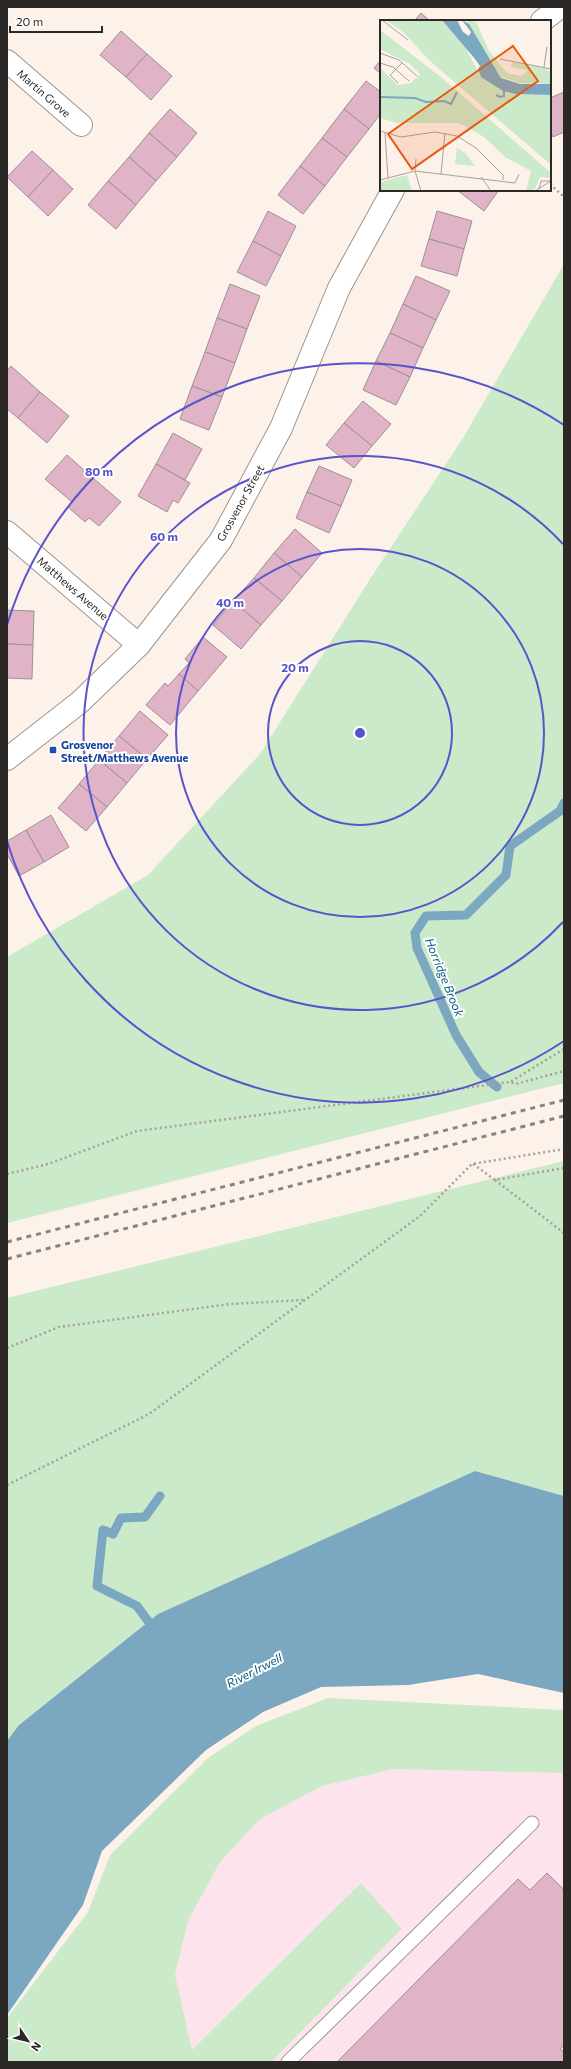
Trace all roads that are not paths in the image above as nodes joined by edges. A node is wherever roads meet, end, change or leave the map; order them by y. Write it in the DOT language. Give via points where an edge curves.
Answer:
graph roads {
  1 [pos="560,7"];
  2 [pos="543,20"];
  3 [pos="7,61"];
  4 [pos="81,125"];
  5 [pos="392,191"];
  6 [pos="7,532"];
  7 [pos="139,645"];
  8 [pos="7,759"];
  9 [pos="532,1823"];
  10 [pos="288,2062"];
  1 -- 2 [label="street"];
  3 -- 4 [label="street, Martin Grove"];
  5 -- 7 [label="street, Grosvenor Street" via="339,288 281,428 221,540"];
  6 -- 7 [label="street, Matthews Avenue"];
  7 -- 8 [label="street, Grosvenor Street" via="80,702"];
  9 -- 10 [label="lane"];
}
